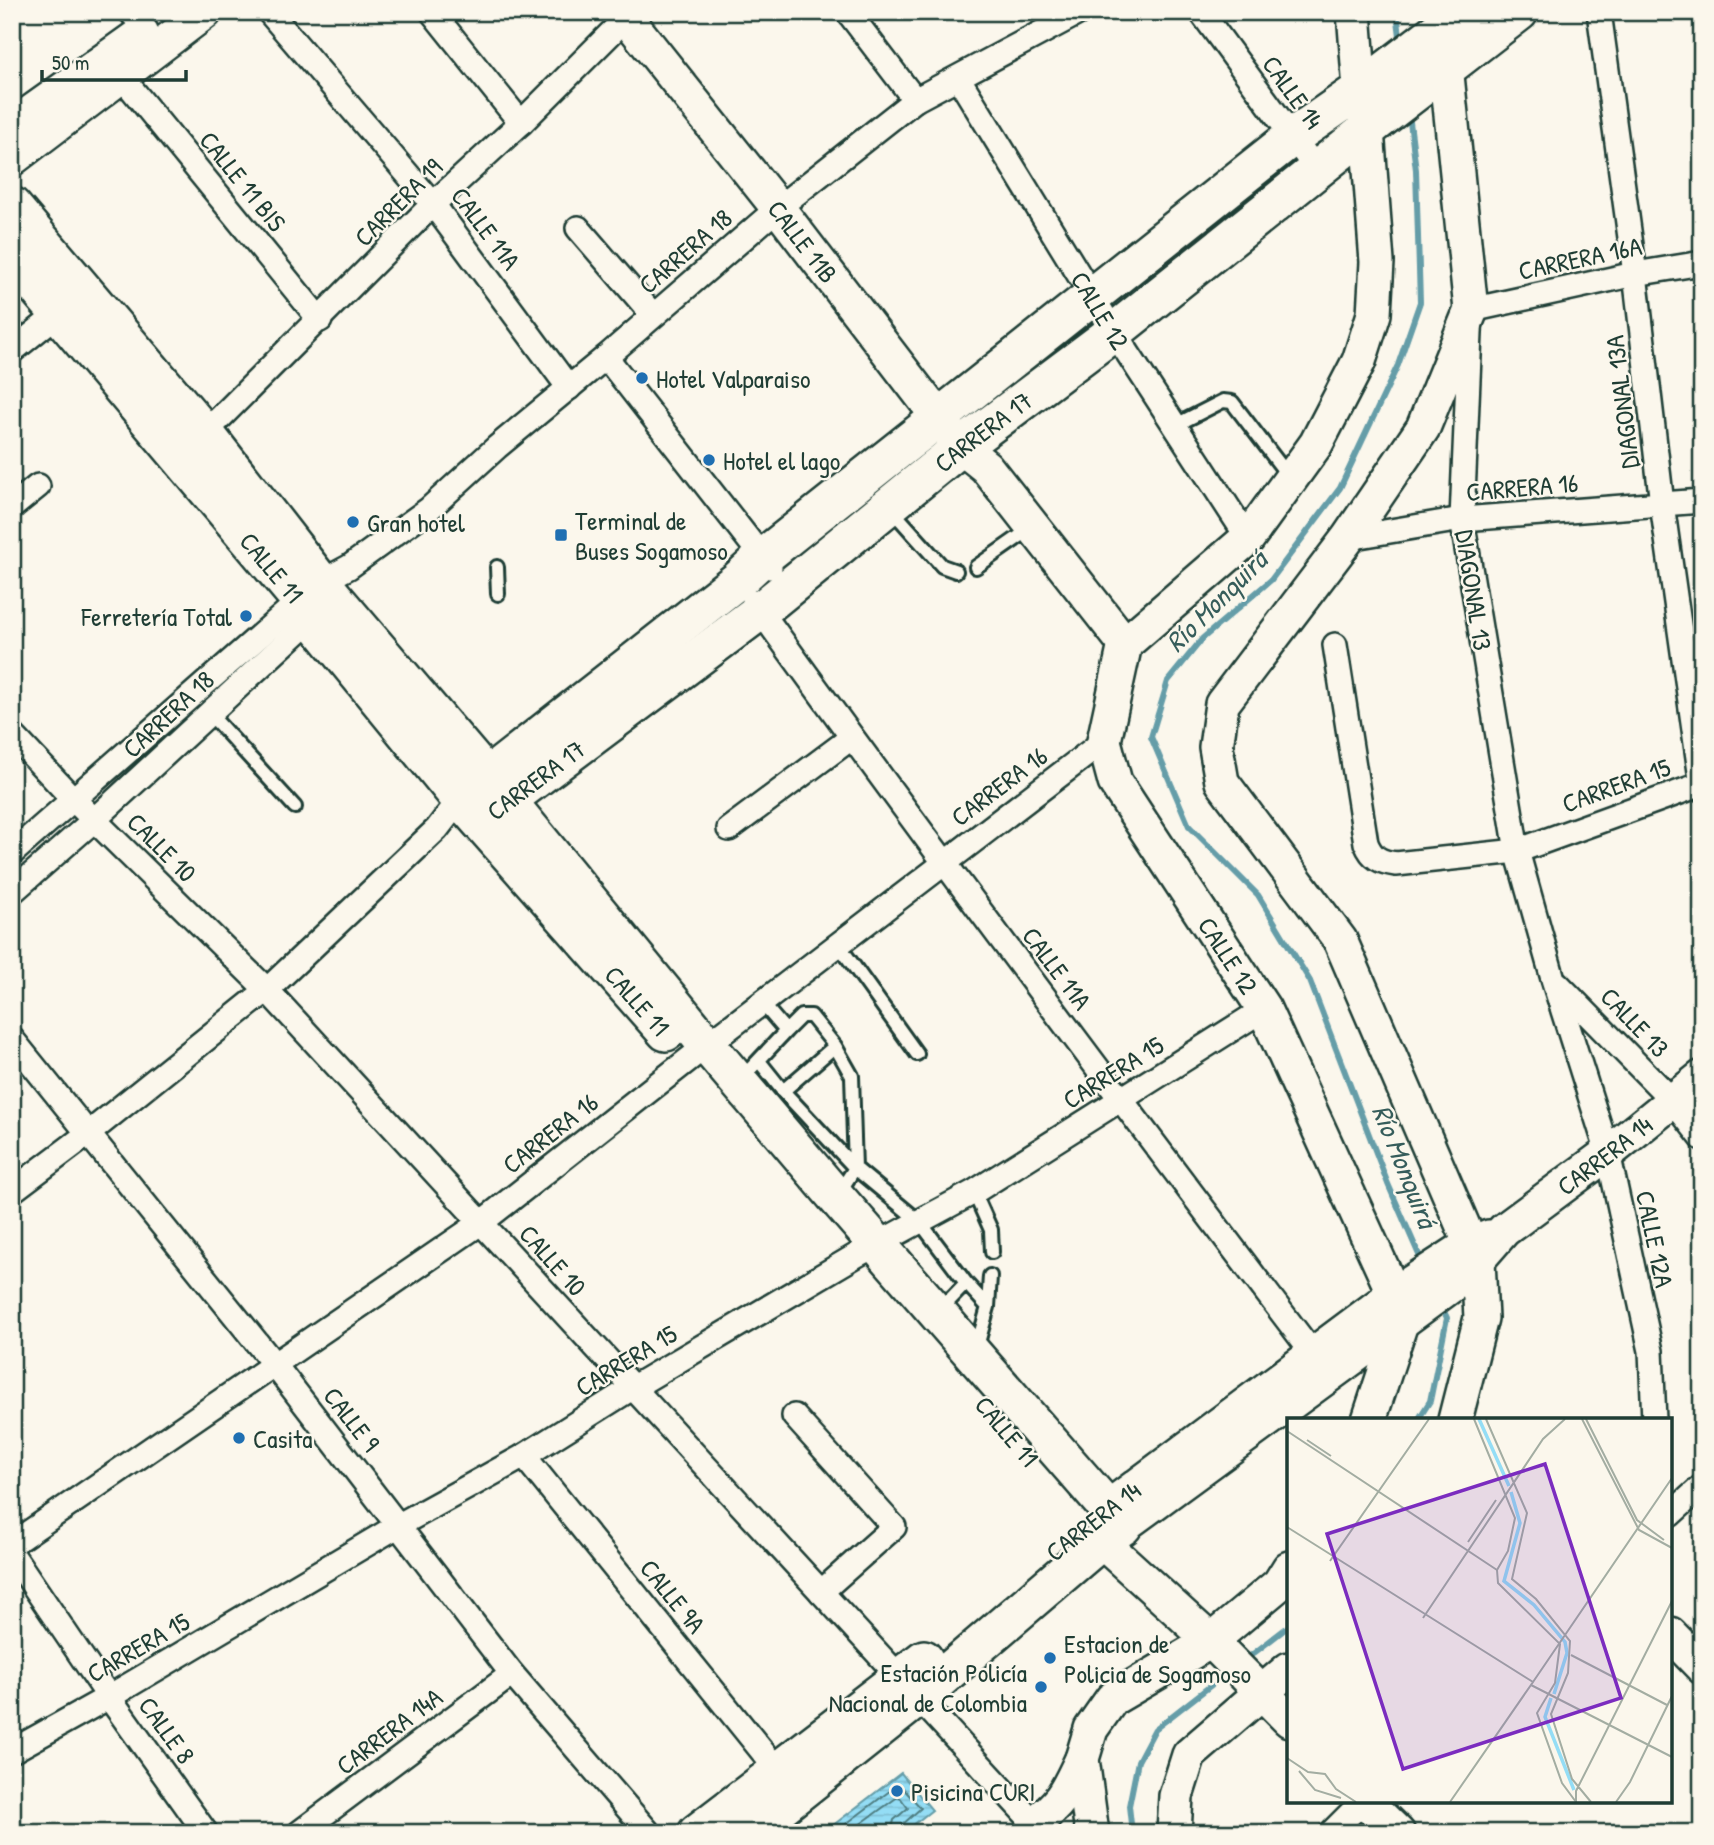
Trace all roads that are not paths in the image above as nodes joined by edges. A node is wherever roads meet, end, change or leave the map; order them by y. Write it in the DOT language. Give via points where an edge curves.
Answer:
graph roads {
  1 [pos="205,12"];
  2 [pos="269,12"];
  3 [pos="432,12"];
  4 [pos="1201,12"];
  5 [pos="1354,12"];
  6 [pos="1519,12"];
  7 [pos="1599,12"];
  8 [pos="632,13"];
  9 [pos="1075,13"];
  10 [pos="855,15"];
  11 [pos="150,18"];
  12 [pos="1442,23"];
  13 [pos="1439,74"];
  14 [pos="122,77"];
  15 [pos="960,79"];
  16 [pos="915,100"];
  17 [pos="1370,105"];
  18 [pos="522,123"];
  19 [pos="12,126"];
  20 [pos="1291,138"];
  21 [pos="12,159"];
  22 [pos="1317,170"];
  23 [pos="786,202"];
  24 [pos="433,204"];
  25 [pos="12,206"];
  26 [pos="578,228"];
  27 [pos="12,258"];
  28 [pos="1702,262"];
  29 [pos="1636,274"];
  30 [pos="1092,294"];
  31 [pos="1471,310"];
  32 [pos="59,313"];
  33 [pos="653,315"];
  34 [pos="320,320"];
  35 [pos="1114,332"];
  36 [pos="12,351"];
  37 [pos="606,357"];
  38 [pos="569,388"];
  39 [pos="946,411"];
  40 [pos="1174,426"];
  41 [pos="205,433"];
  42 [pos="974,450"];
  43 [pos="1290,478"];
  44 [pos="38,486"];
  45 [pos="1702,501"];
  46 [pos="1662,504"];
  47 [pos="889,506"];
  48 [pos="12,507"];
  49 [pos="1462,519"];
  50 [pos="1033,527"];
  51 [pos="1248,538"];
  52 [pos="1348,538"];
  53 [pos="975,567"];
  54 [pos="496,568"];
  55 [pos="750,569"];
  56 [pos="956,571"];
  57 [pos="323,593"];
  58 [pos="498,594"];
  59 [pos="774,600"];
  60 [pos="1125,645"];
  61 [pos="1335,645"];
  62 [pos="209,713"];
  63 [pos="12,734"];
  64 [pos="851,738"];
  65 [pos="1104,741"];
  66 [pos="1702,785"];
  67 [pos="483,799"];
  68 [pos="74,800"];
  69 [pos="295,807"];
  70 [pos="94,820"];
  71 [pos="729,829"];
  72 [pos="1517,851"];
  73 [pos="12,853"];
  74 [pos="944,863"];
  75 [pos="12,892"];
  76 [pos="838,944"];
  77 [pos="1553,979"];
  78 [pos="267,990"];
  79 [pos="762,1003"];
  80 [pos="1264,1009"];
  81 [pos="786,1031"];
  82 [pos="12,1040"];
  83 [pos="835,1046"];
  84 [pos="698,1052"];
  85 [pos="917,1054"];
  86 [pos="749,1071"];
  87 [pos="1702,1077"];
  88 [pos="783,1091"];
  89 [pos="1672,1100"];
  90 [pos="1121,1101"];
  91 [pos="89,1133"];
  92 [pos="1702,1138"];
  93 [pos="1608,1153"];
  94 [pos="845,1183"];
  95 [pos="12,1191"];
  96 [pos="974,1192"];
  97 [pos="482,1222"];
  98 [pos="920,1222"];
  99 [pos="867,1250"];
  100 [pos="992,1252"];
  101 [pos="1466,1260"];
  102 [pos="990,1276"];
  103 [pos="967,1283"];
  104 [pos="1406,1302"];
  105 [pos="988,1307"];
  106 [pos="937,1313"];
  107 [pos="1314,1355"];
  108 [pos="974,1357"];
  109 [pos="274,1364"];
  110 [pos="632,1388"];
  111 [pos="794,1416"];
  112 [pos="1370,1418"];
  113 [pos="1456,1418"];
  114 [pos="1654,1418"];
  115 [pos="524,1456"];
  116 [pos="1702,1486"];
  117 [pos="1672,1513"];
  118 [pos="400,1525"];
  119 [pos="1104,1525"];
  120 [pos="12,1544"];
  121 [pos="12,1554"];
  122 [pos="1287,1571"];
  123 [pos="821,1591"];
  124 [pos="1213,1644"];
  125 [pos="1287,1670"];
  126 [pos="512,1674"];
  127 [pos="910,1688"];
  128 [pos="1258,1688"];
  129 [pos="109,1697"];
  130 [pos="1287,1718"];
  131 [pos="12,1751"];
  132 [pos="1082,1759"];
  133 [pos="779,1772"];
  134 [pos="1362,1803"];
  135 [pos="1366,1803"];
  136 [pos="1030,1829"];
  137 [pos="206,1833"];
  138 [pos="299,1833"];
  139 [pos="649,1833"];
  140 [pos="697,1833"];
  141 [pos="748,1833"];
  142 [pos="1092,1833"];
  143 [pos="1174,1833"];
  144 [pos="1331,1833"];
  145 [pos="1398,1833"];
  1 -- 14 [label="street"];
  2 -- 24 [label="street, CALLE 11A"];
  3 -- 18 [label="street"];
  4 -- 20 [label="street, CALLE 14"];
  5 -- 17 [label="street"];
  6 -- 13 [label="main road, CARRERA 17"];
  7 -- 29 [label="street, DIAGONAL 13A"];
  8 -- 18 [label="street, CARRERA 19"];
  8 -- 23 [label="street, CALLE 11B"];
  9 -- 15 [label="street, CARRERA 18"];
  10 -- 16 [label="street"];
  11 -- 19 [label="street"];
  12 -- 13 [label="street, DIAGONAL 13"];
  12 -- 17 [label="main road, CARRERA 17"];
  13 -- 17 [label="main road, CARRERA 17"];
  13 -- 31 [label="street, DIAGONAL 13"];
  14 -- 21 [label="street"];
  14 -- 34 [label="street, CALLE 11 BIS"];
  15 -- 16 [label="street, CARRERA 18"];
  15 -- 30 [label="street, CALLE 12"];
  16 -- 23 [label="street, CARRERA 18"];
  17 -- 20 [label="main road, CARRERA 17"];
  17 -- 22 [label="main road, CARRERA 17"];
  17 -- 43 [label="street" via="1377,262 1374,313 1359,361 1316,444"];
  18 -- 24 [label="street, CARRERA 19"];
  20 -- 22 [label="street, CALLE 14"];
  20 -- 30 [label="main road, CARRERA 17"];
  22 -- 35 [label="main road, CARRERA 17"];
  23 -- 33 [label="street, CARRERA 18"];
  23 -- 39 [label="street, CALLE 11B"];
  24 -- 34 [label="street, CARRERA 19"];
  24 -- 38 [label="street, CALLE 11A"];
  25 -- 41 [label="main road, CALLE 11"];
  26 -- 33 [label="street"];
  27 -- 32 [label="main road, CALLE 11"];
  28 -- 29 [label="street, CARRERA 16A"];
  29 -- 31 [label="street, CARRERA 16A"];
  29 -- 46 [label="street, DIAGONAL 13A"];
  30 -- 35 [label="street, CALLE 12"];
  30 -- 39 [label="main road, CARRERA 17"];
  31 -- 49 [label="street, DIAGONAL 13"];
  31 -- 52 [label="street" via="1423,428"];
  32 -- 36 [label="street"];
  32 -- 57 [label="main road, CALLE 11"];
  33 -- 37 [label="street, CARRERA 18"];
  34 -- 41 [label="street, CARRERA 19"];
  35 -- 40 [label="street, CALLE 12"];
  35 -- 42 [label="main road, CARRERA 17"];
  37 -- 38 [label="street, CARRERA 18"];
  37 -- 55 [label="street, CALLE 11A"];
  38 -- 57 [label="street, CARRERA 18"];
  39 -- 42 [label="street, CALLE 11B"];
  39 -- 55 [label="main road, CARRERA 17"];
  40 -- 43 [label="lane" via="1223,401 1232,402"];
  40 -- 51 [label="street, CALLE 12"];
  41 -- 57 [label="main road, CALLE 11"];
  42 -- 47 [label="main road, CARRERA 17"];
  42 -- 50 [label="street, CALLE 11B"];
  43 -- 51 [label="street"];
  44 -- 48 [label="street"];
  45 -- 46 [label="street, CARRERA 16"];
  46 -- 49 [label="street, CARRERA 16"];
  46 -- 66 [label="street, DIAGONAL 13A"];
  47 -- 56 [label="lane" via="942,566"];
  47 -- 59 [label="main road, CARRERA 17"];
  49 -- 52 [label="street, CARRERA 16"];
  49 -- 72 [label="street, DIAGONAL 13"];
  50 -- 53 [label="lane"];
  50 -- 60 [label="street, CALLE 11B"];
  51 -- 60 [label="street"];
  52 -- 101 [label="street" via="1222,704 1216,747 1222,782 1340,940"];
  54 -- 58 [label="lane"];
  55 -- 59 [label="street, CALLE 11A"];
  55 -- 59 [label="street"];
  55 -- 67 [label="main road, CARRERA 17"];
  57 -- 62 [label="street, CARRERA 18"];
  57 -- 67 [label="main road, CALLE 11"];
  57 -- 68 [label="street, CARRERA 18"];
  59 -- 64 [label="street, CALLE 11A"];
  59 -- 67 [label="main road, CARRERA 17"];
  60 -- 65 [label="street, CALLE 12"];
  61 -- 72 [label="street, CARRERA 15" via="1371,855 1396,864"];
  62 -- 69 [label="lane"];
  62 -- 70 [label="street, CARRERA 18"];
  63 -- 68 [label="street, CALLE 10"];
  64 -- 71 [label="street"];
  64 -- 74 [label="street, CALLE 11A"];
  65 -- 74 [label="street, CARRERA 16"];
  65 -- 80 [label="street, CALLE 12" via="1115,782"];
  66 -- 72 [label="street, CARRERA 15"];
  67 -- 78 [label="street, CARRERA 17" via="437,829"];
  67 -- 84 [label="main road, CALLE 11"];
  68 -- 70 [label="street, CALLE 10"];
  68 -- 73 [label="street, CARRERA 18"];
  70 -- 75 [label="street, CARRERA 18"];
  70 -- 78 [label="street, CALLE 10"];
  72 -- 77 [label="street, DIAGONAL 13"];
  74 -- 76 [label="street, CARRERA 16"];
  74 -- 90 [label="street, CALLE 11A"];
  76 -- 79 [label="street, CARRERA 16"];
  76 -- 85 [label="lane"];
  77 -- 89 [label="street, CALLE 13"];
  77 -- 93 [label="street, DIAGONAL 13"];
  78 -- 91 [label="street, CARRERA 17"];
  78 -- 97 [label="street, CALLE 10"];
  79 -- 81 [label="lane"];
  79 -- 84 [label="street, CARRERA 16"];
  80 -- 90 [label="street, CARRERA 15"];
  80 -- 104 [label="street, CALLE 12"];
  81 -- 83 [label="lane" via="801,1016 811,1016"];
  81 -- 86 [label="lane"];
  82 -- 91 [label="street, CALLE 9"];
  83 -- 88 [label="lane"];
  83 -- 94 [label="lane" via="852,1076"];
  84 -- 86 [label="main road, CALLE 11"];
  84 -- 97 [label="street, CARRERA 16"];
  84 -- 99 [label="main road, CALLE 11"];
  86 -- 88 [label="lane"];
  86 -- 94 [label="main road, CALLE 11"];
  87 -- 89 [label="street, CARRERA 14"];
  88 -- 94 [label="lane"];
  89 -- 92 [label="street, CALLE 13"];
  89 -- 93 [label="street, CARRERA 14"];
  90 -- 96 [label="street, CARRERA 15"];
  90 -- 107 [label="street, CALLE 11A"];
  91 -- 95 [label="street, CARRERA 17"];
  91 -- 109 [label="street, CALLE 9"];
  93 -- 101 [label="street, CARRERA 14"];
  93 -- 114 [label="street, CALLE 12A" via="1651,1351"];
  94 -- 98 [label="lane"];
  94 -- 99 [label="main road, CALLE 11"];
  96 -- 98 [label="street, CARRERA 15"];
  96 -- 100 [label="lane" via="991,1230"];
  97 -- 109 [label="street, CARRERA 16"];
  97 -- 110 [label="street, CALLE 10"];
  98 -- 99 [label="street, CARRERA 15"];
  98 -- 103 [label="lane"];
  99 -- 106 [label="main road, CALLE 11"];
  99 -- 110 [label="street, CARRERA 15"];
  99 -- 119 [label="main road, CALLE 11"];
  101 -- 104 [label="street, CARRERA 14"];
  101 -- 113 [label="street" via="1481,1318"];
  102 -- 105 [label="lane"];
  103 -- 105 [label="lane"];
  103 -- 106 [label="lane"];
  104 -- 107 [label="street, CARRERA 14"];
  104 -- 112 [label="street"];
  104 -- 119 [label="street, CARRERA 14"];
  105 -- 108 [label="lane"];
  106 -- 108 [label="main road, CALLE 11"];
  107 -- 119 [label="street, CARRERA 14"];
  108 -- 119 [label="main road, CALLE 11"];
  109 -- 118 [label="street, CALLE 9"];
  109 -- 120 [label="street, CARRERA 16"];
  110 -- 115 [label="street, CARRERA 15"];
  110 -- 123 [label="street, CALLE 10"];
  111 -- 123 [label="street" via="894,1528"];
  115 -- 118 [label="street, CARRERA 15"];
  115 -- 133 [label="street, CALLE 9A"];
  116 -- 117 [label="street"];
  118 -- 126 [label="street, CALLE 9"];
  118 -- 129 [label="street, CARRERA 15"];
  119 -- 124 [label="street, CALLE 11"];
  119 -- 127 [label="main road, CARRERA 14"];
  121 -- 129 [label="street, CALLE 8"];
  122 -- 124 [label="street" via="1279,1584"];
  123 -- 127 [label="street, CALLE 10"];
  124 -- 128 [label="street, CALLE 11"];
  124 -- 132 [label="street" via="1112,1699 1091,1728"];
  125 -- 128 [label="street"];
  126 -- 138 [label="street, CARRERA 14A"];
  126 -- 139 [label="street, CALLE 9"];
  127 -- 133 [label="main road, CARRERA 14"];
  127 -- 136 [label="street, CALLE 10"];
  127 -- 141 [label="main road, CARRERA 14"];
  128 -- 130 [label="street, CALLE 11"];
  128 -- 143 [label="street" via="1189,1755 1176,1796"];
  129 -- 131 [label="street, CARRERA 15"];
  129 -- 137 [label="street, CALLE 8"];
  132 -- 136 [label="street" via="1065,1796"];
  132 -- 142 [label="street"];
  133 -- 140 [label="main road, CARRERA 14"];
  134 -- 144 [label="street"];
  135 -- 145 [label="street"];
}
